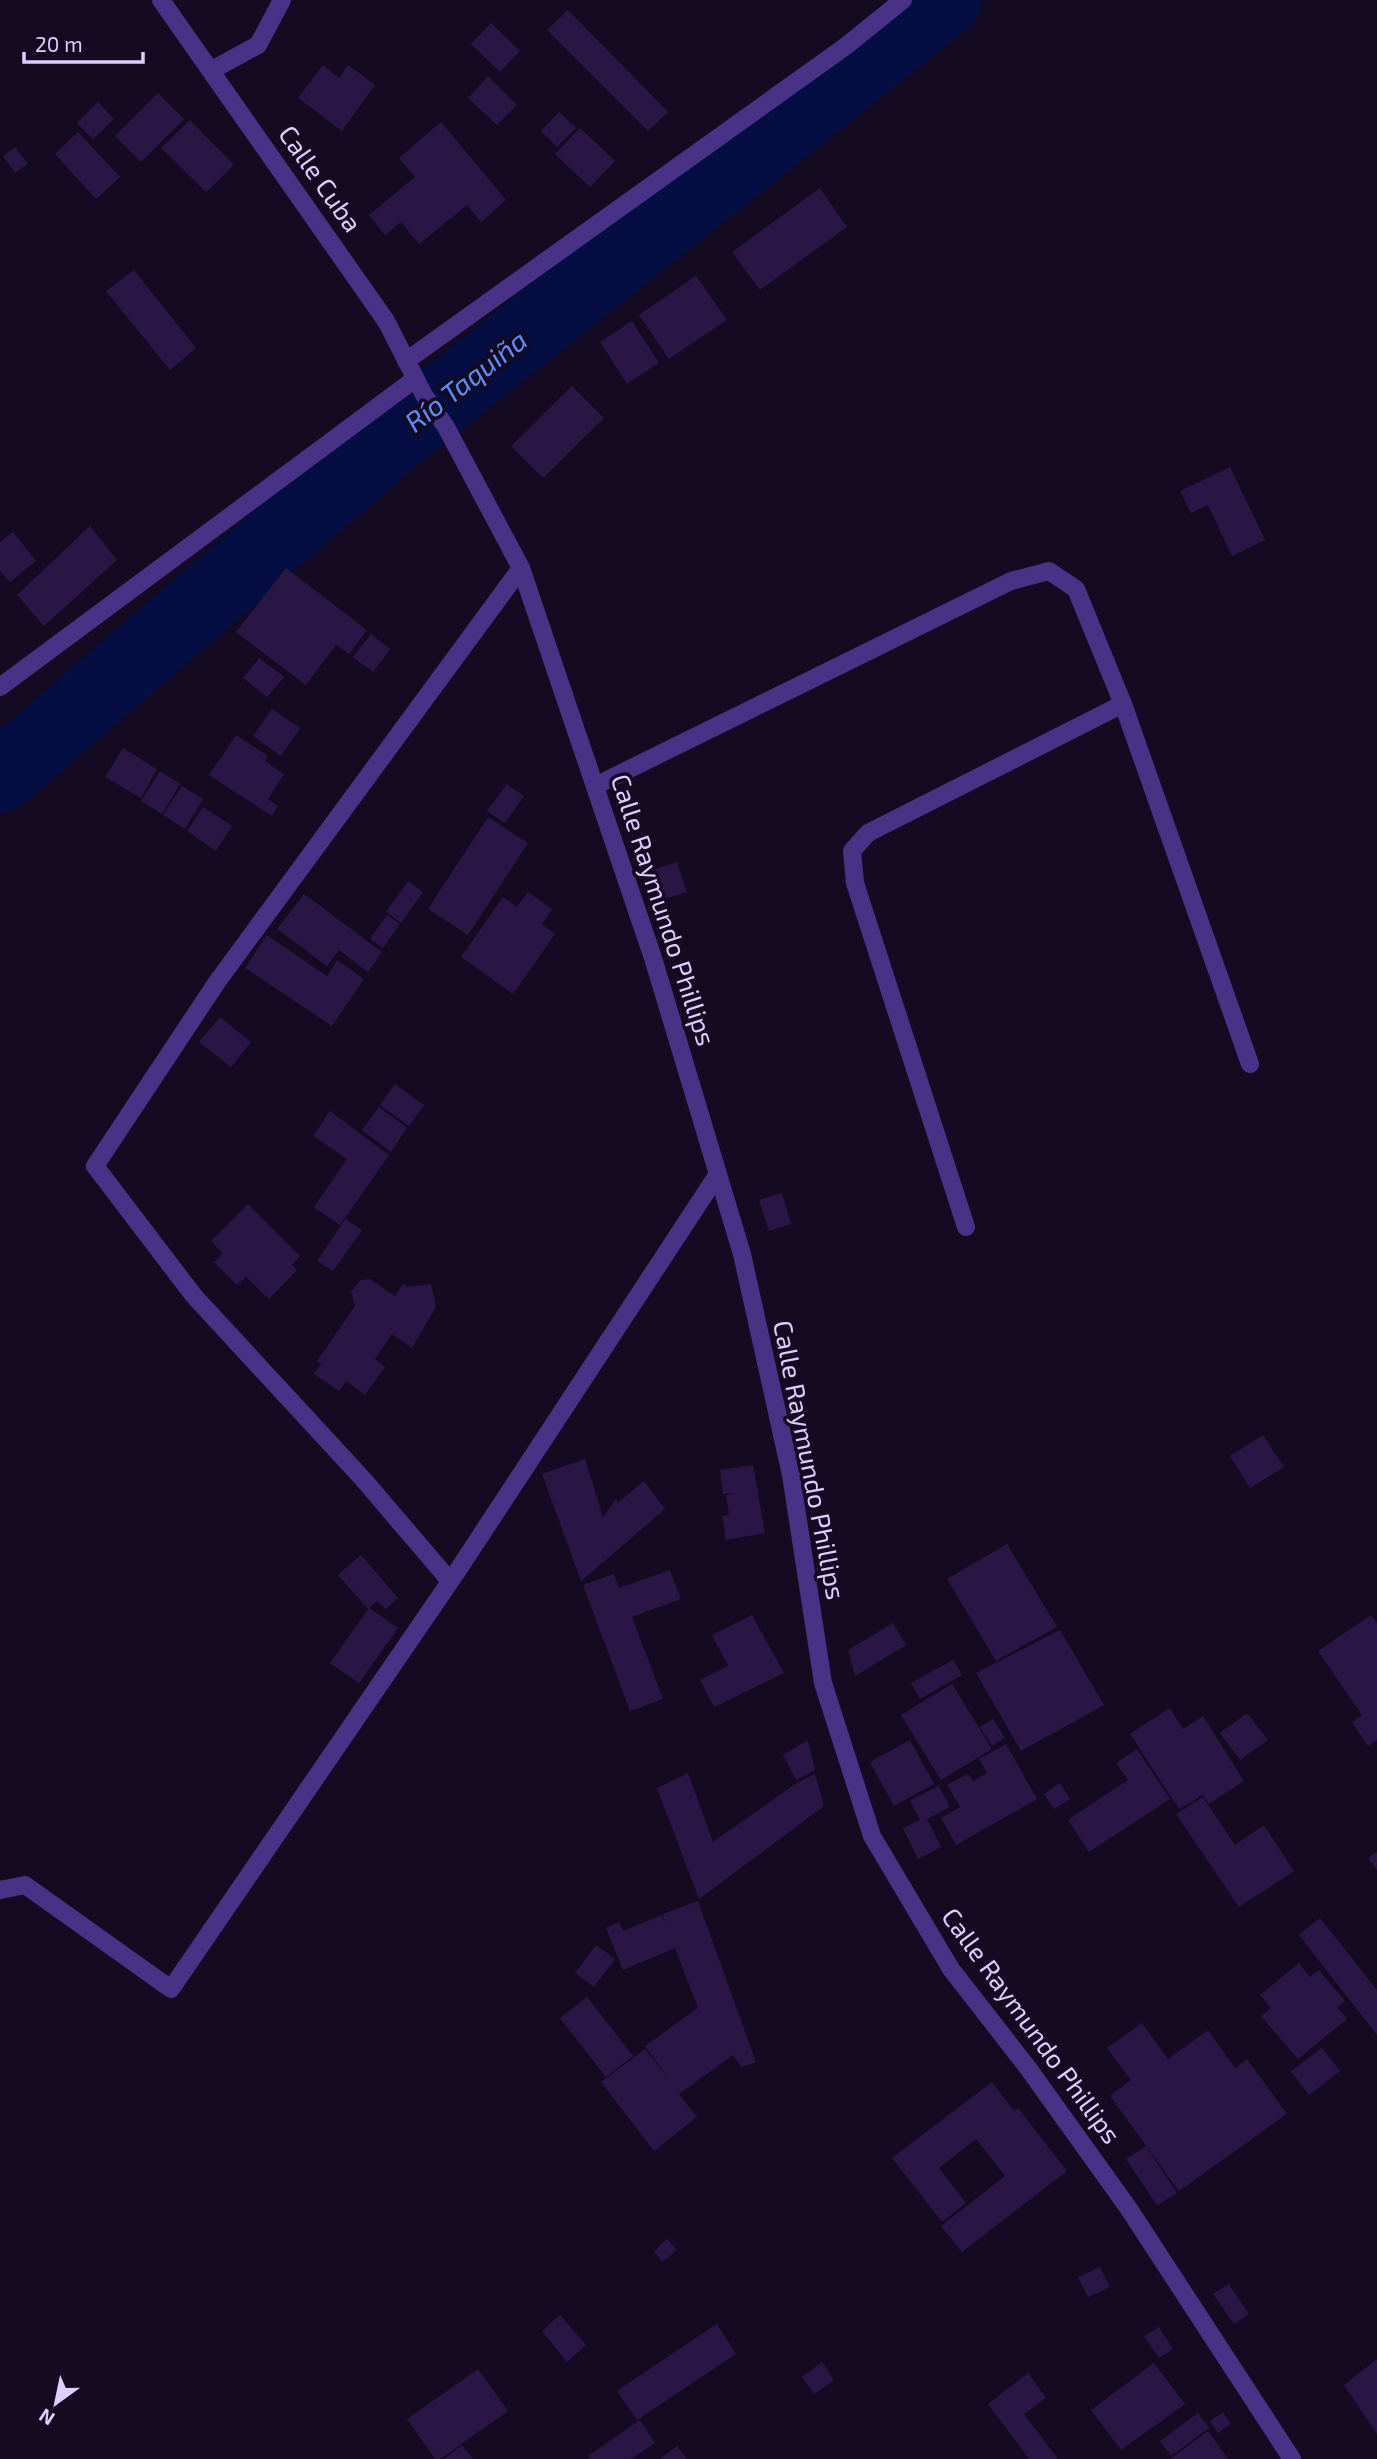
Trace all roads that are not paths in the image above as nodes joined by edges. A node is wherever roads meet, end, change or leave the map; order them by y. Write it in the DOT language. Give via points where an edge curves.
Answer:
graph roads {
  1 [pos="161,0"];
  2 [pos="282,0"];
  3 [pos="903,0"];
  4 [pos="212,70"];
  5 [pos="406,361"];
  6 [pos="415,379"];
  7 [pos="424,396"];
  8 [pos="521,568"];
  9 [pos="0,687"];
  10 [pos="1123,704"];
  11 [pos="595,786"];
  12 [pos="1250,1064"];
  13 [pos="718,1174"];
  14 [pos="966,1227"];
  15 [pos="450,1581"];
  16 [pos="0,1890"];
  17 [pos="1292,2459"];
  1 -- 4 [label="street, Calle Cuba"];
  2 -- 4 [label="street" via="258,45"];
  3 -- 5 [label="street" via="835,54"];
  4 -- 5 [label="street, Calle Cuba" via="386,321"];
  5 -- 6 [label="street, Calle Cuba"];
  6 -- 7 [label="street, Calle Cuba"];
  6 -- 9 [label="street"];
  7 -- 8 [label="street, Calle Raymundo Phillips"];
  8 -- 11 [label="street, Calle Raymundo Phillips"];
  8 -- 15 [label="street" via="217,982 95,1166 194,1296"];
  10 -- 11 [label="street" via="1076,589 1049,571 1011,581"];
  10 -- 12 [label="street"];
  10 -- 14 [label="street" via="868,832 852,851 855,883"];
  11 -- 13 [label="street, Calle Raymundo Phillips"];
  13 -- 15 [label="street"];
  13 -- 17 [label="street, Calle Raymundo Phillips" via="742,1254 791,1475 823,1683 872,1836 951,1969 1129,2209"];
  15 -- 16 [label="street" via="171,1989 24,1885"];
}
